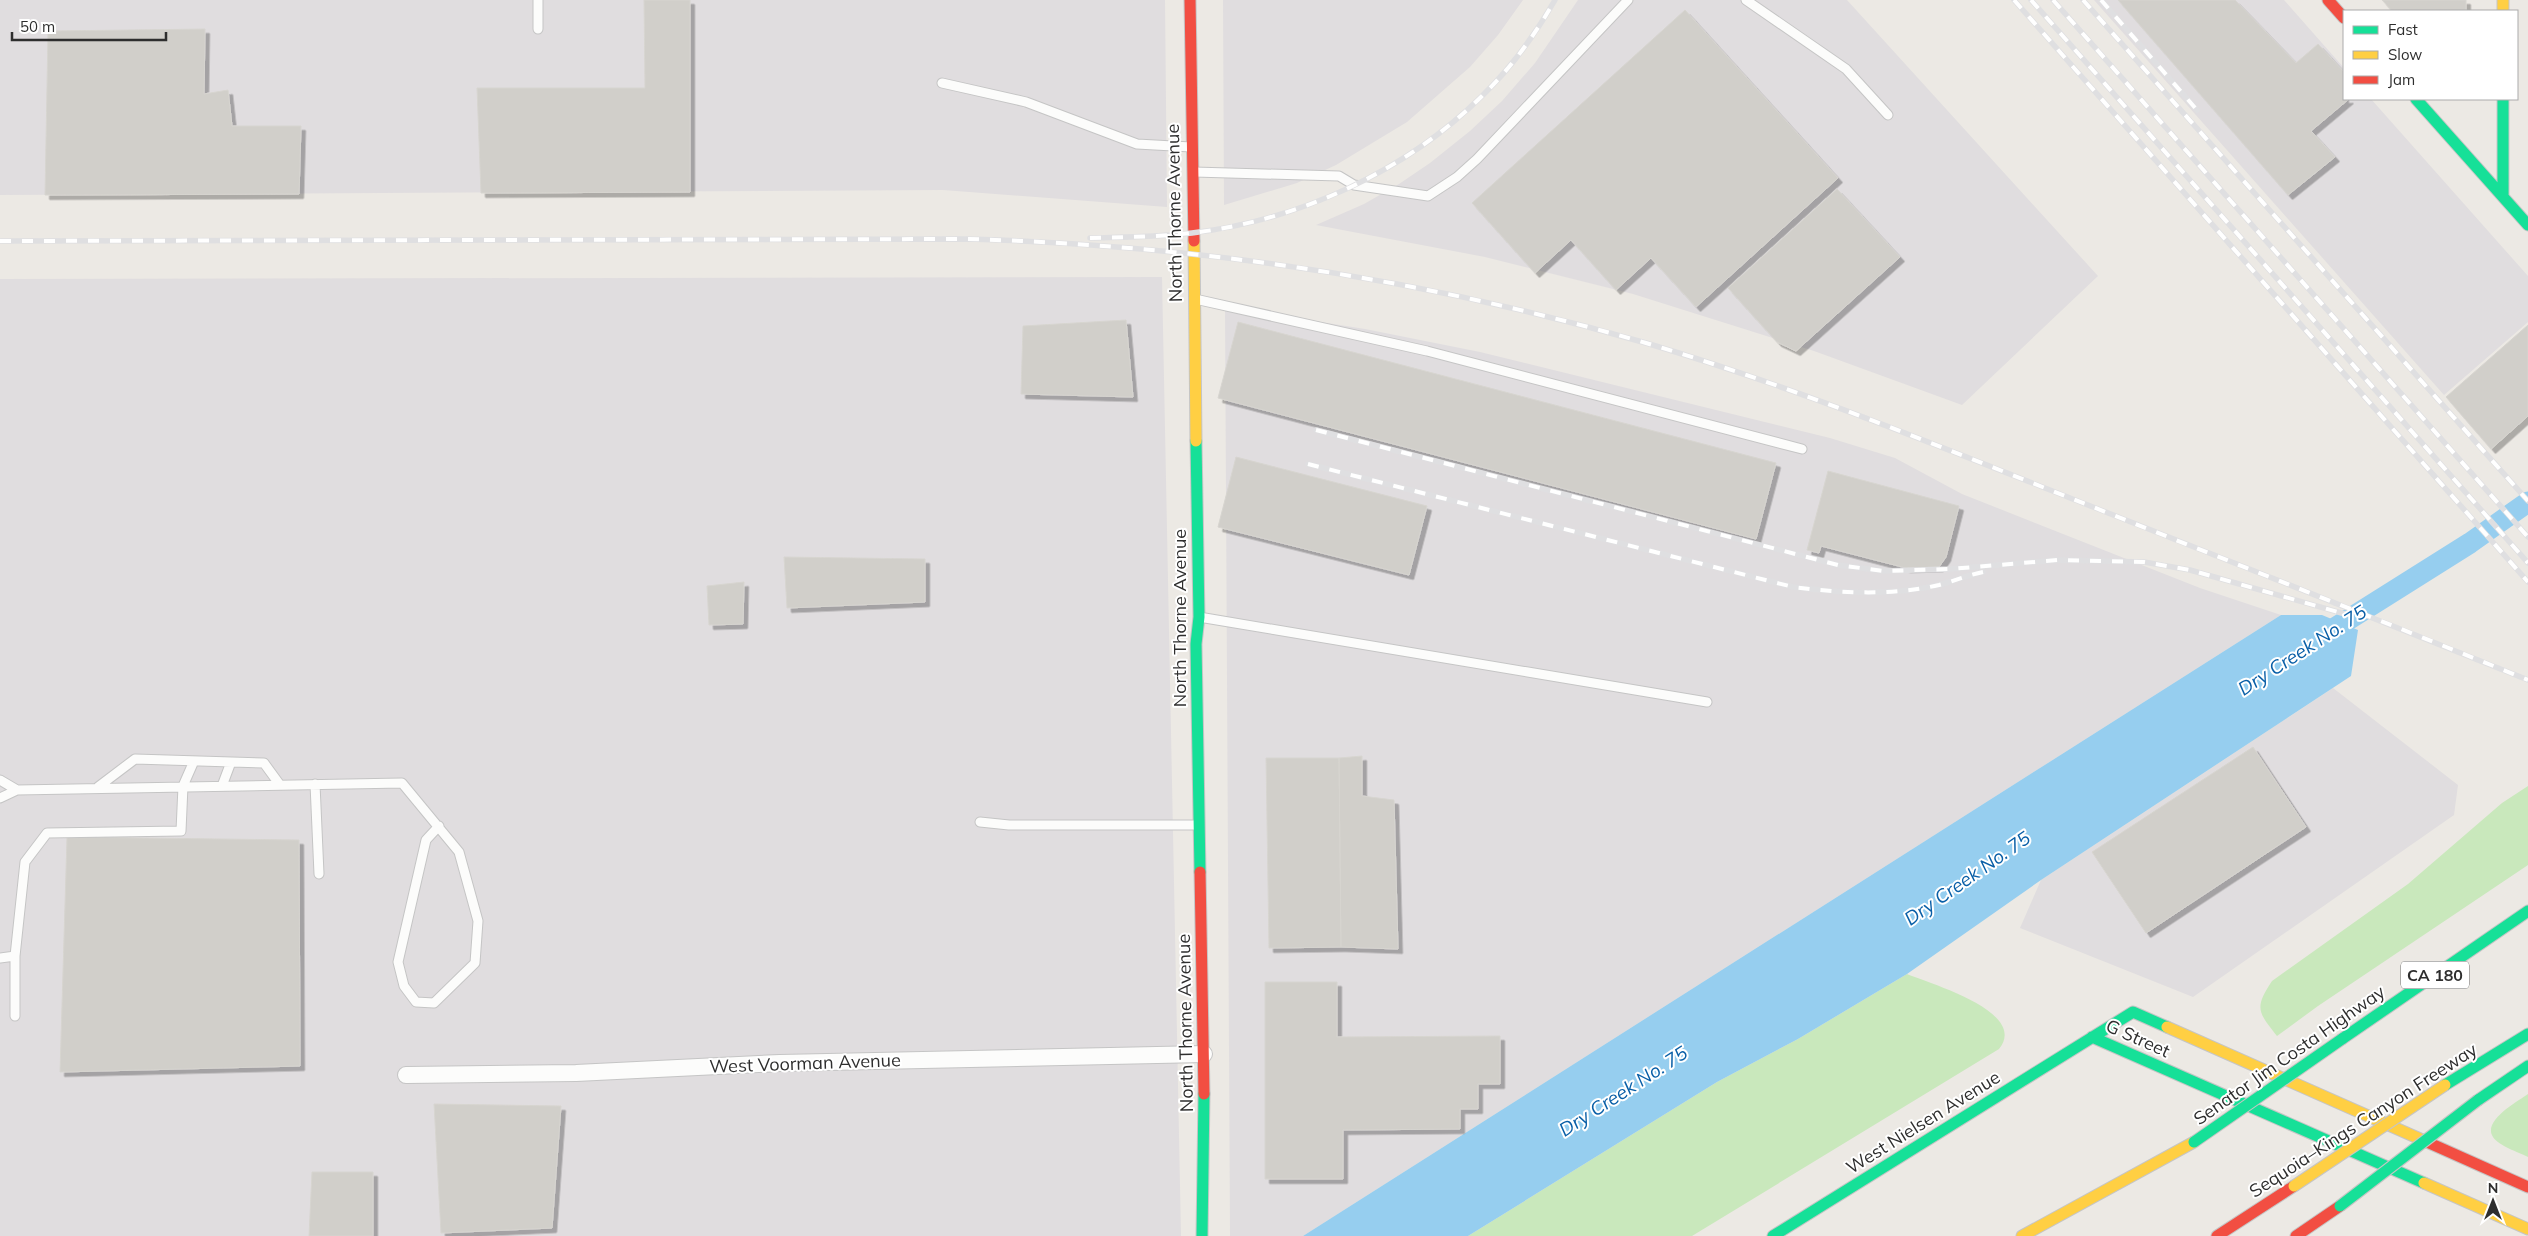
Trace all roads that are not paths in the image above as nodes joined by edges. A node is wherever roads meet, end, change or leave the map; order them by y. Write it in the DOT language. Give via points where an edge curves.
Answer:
graph roads {
  1 [pos="538,0"];
  2 [pos="1190,0"];
  3 [pos="1628,0"];
  4 [pos="1746,0"];
  5 [pos="2328,0"];
  6 [pos="2343,17"];
  7 [pos="538,29"];
  8 [pos="942,83"];
  9 [pos="2417,100"];
  10 [pos="2503,100"];
  11 [pos="1888,115"];
  12 [pos="1191,147"];
  13 [pos="1191,172"];
  14 [pos="2503,197"];
  15 [pos="2528,225"];
  16 [pos="1193,298"];
  17 [pos="1802,449"];
  18 [pos="1198,617"];
  19 [pos="1707,702"];
  20 [pos="194,761"];
  21 [pos="231,762"];
  22 [pos="0,780"];
  23 [pos="315,784"];
  24 [pos="280,785"];
  25 [pos="183,786"];
  26 [pos="222,786"];
  27 [pos="98,788"];
  28 [pos="17,790"];
  29 [pos="0,798"];
  30 [pos="980,822"];
  31 [pos="1198,825"];
  32 [pos="439,826"];
  33 [pos="319,874"];
  34 [pos="2528,911"];
  35 [pos="15,956"];
  36 [pos="0,958"];
  37 [pos="15,1016"];
  38 [pos="2528,1034"];
  39 [pos="2092,1037"];
  40 [pos="1204,1054"];
  41 [pos="2528,1066"];
  42 [pos="406,1075"];
  43 [pos="2194,1142"];
  44 [pos="2528,1187"];
  45 [pos="2066,1226"];
  46 [pos="2528,1229"];
  47 [pos="1202,1236"];
  48 [pos="1773,1236"];
  49 [pos="2022,1236"];
  50 [pos="2217,1236"];
  51 [pos="2296,1236"];
  1 -- 7 [label="lane"];
  2 -- 12 [label="main road, North Thorne Avenue"];
  3 -- 13 [label="lane" via="1477,159 1428,196 1354,185 1339,176"];
  4 -- 11 [label="lane" via="1846,69"];
  5 -- 6 [label="main road"];
  8 -- 12 [label="lane" via="1026,102 1137,144"];
  9 -- 14 [label="main road"];
  10 -- 14 [label="main road"];
  12 -- 13 [label="main road, North Thorne Avenue"];
  13 -- 16 [label="main road, North Thorne Avenue"];
  14 -- 15 [label="main road"];
  16 -- 17 [label="lane" via="1427,351"];
  16 -- 18 [label="main road, North Thorne Avenue"];
  18 -- 19 [label="lane"];
  18 -- 31 [label="main road, North Thorne Avenue"];
  20 -- 21 [label="lane"];
  20 -- 25 [label="lane"];
  20 -- 27 [label="lane" via="134,759"];
  21 -- 24 [label="lane" via="264,763"];
  21 -- 26 [label="lane"];
  22 -- 28 [label="lane"];
  23 -- 24 [label="lane"];
  23 -- 32 [label="lane" via="402,783"];
  23 -- 33 [label="lane"];
  24 -- 26 [label="lane"];
  25 -- 26 [label="lane"];
  25 -- 27 [label="lane"];
  25 -- 35 [label="lane" via="181,831 47,833 25,862"];
  27 -- 28 [label="lane"];
  28 -- 29 [label="lane"];
  30 -- 31 [label="lane" via="1009,826"];
  31 -- 40 [label="main road, North Thorne Avenue"];
  32 -- 32 [label="lane" via="459,852 478,921 475,963 434,1003 416,1002 404,986 398,962 426,840"];
  34 -- 43 [label="main road, Senator Jim Costa Highway / CA 180, bridge"];
  35 -- 36 [label="lane"];
  35 -- 37 [label="lane"];
  38 -- 50 [label="main road, Sequoia–Kings Canyon Freeway, bridge" via="2444,1085"];
  39 -- 44 [label="main road, G Street" via="2133,1012"];
  39 -- 46 [label="main road, G Street"];
  39 -- 48 [label="main road, West Nielsen Avenue"];
  40 -- 42 [label="street, West Voorman Avenue" via="780,1062 576,1074"];
  40 -- 47 [label="main road, North Thorne Avenue"];
  41 -- 51 [label="main road, bridge"];
  43 -- 45 [label="main road, CA 180"];
  43 -- 49 [label="main road"];
}
